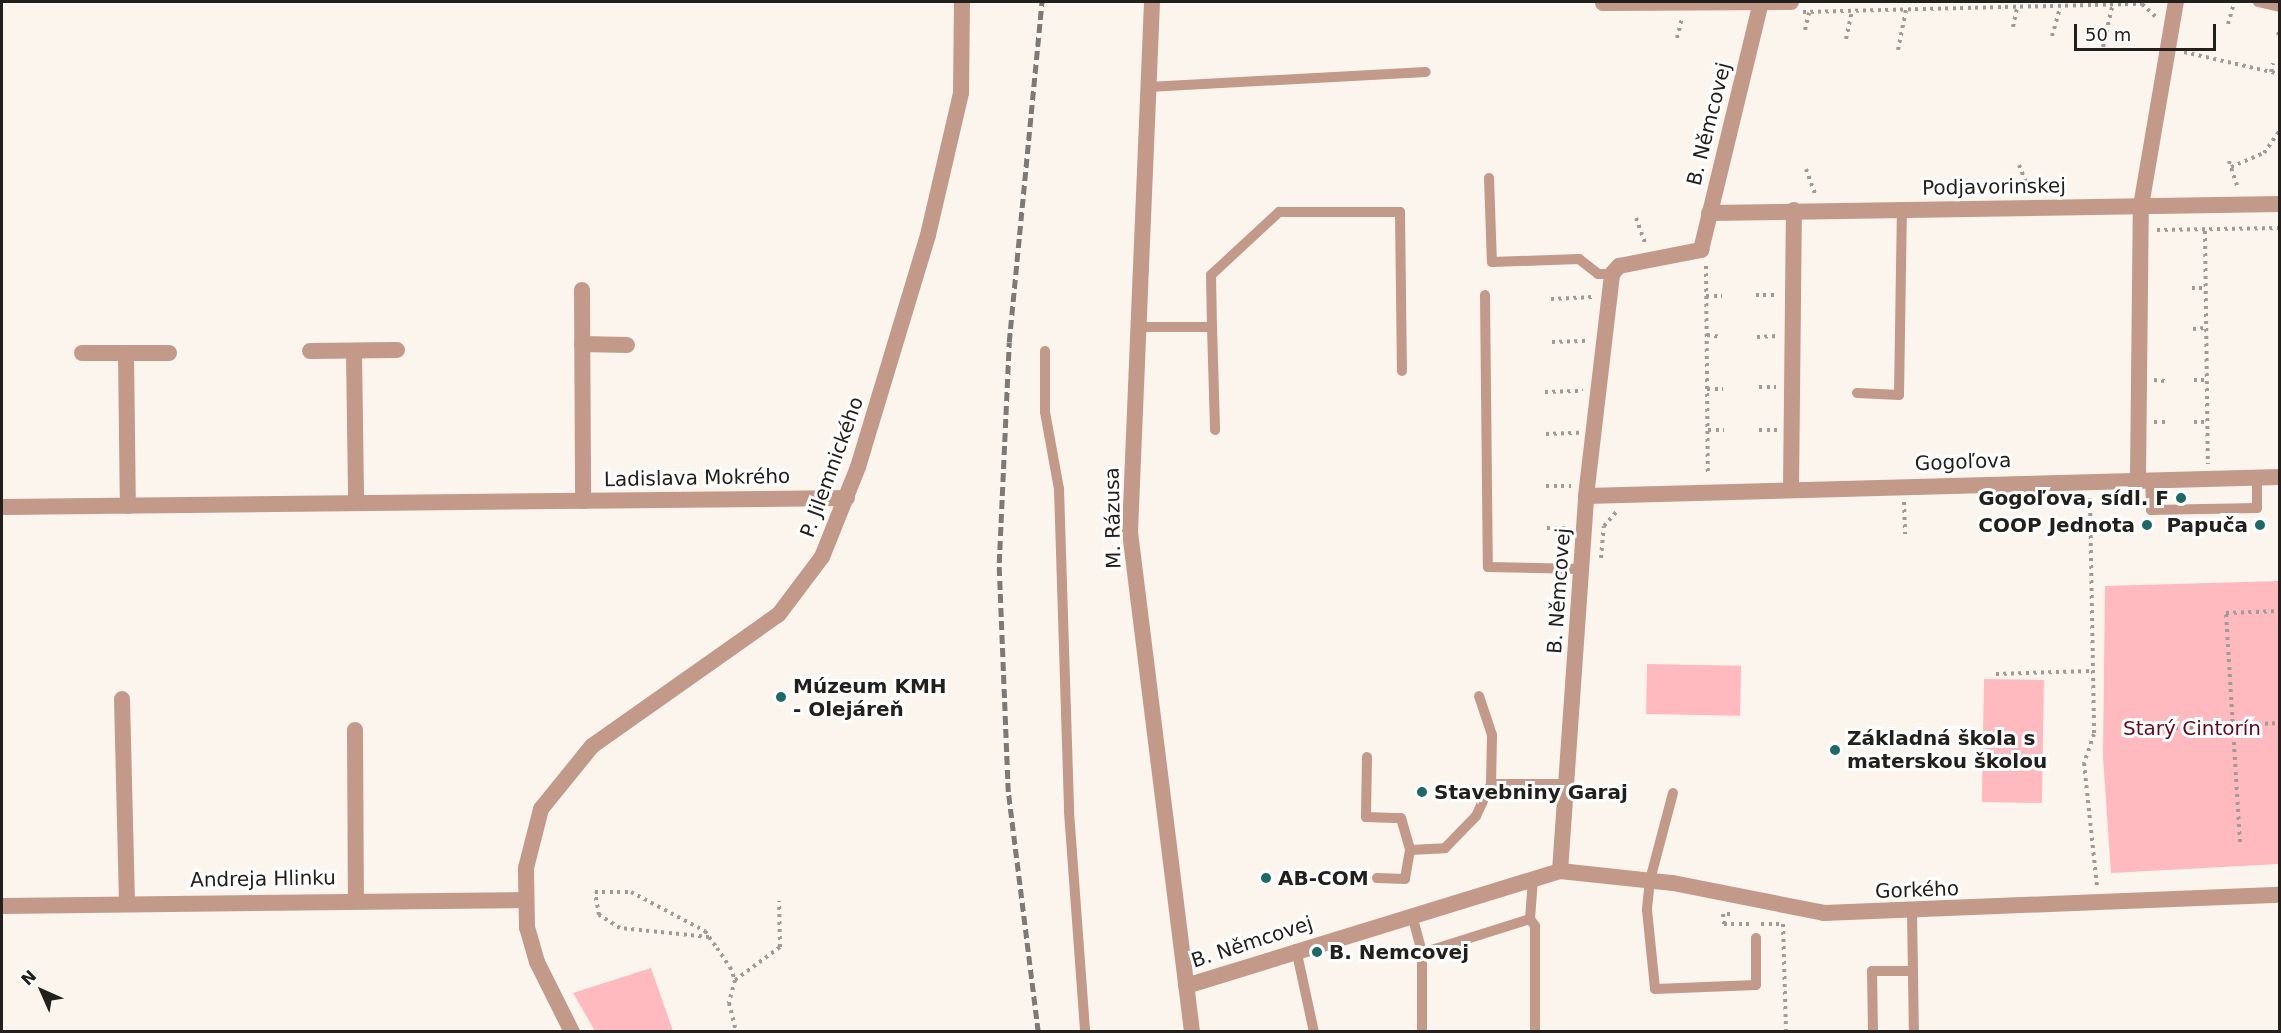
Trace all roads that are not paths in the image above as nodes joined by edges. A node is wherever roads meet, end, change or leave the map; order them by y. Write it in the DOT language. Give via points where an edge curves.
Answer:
graph roads {
  1 [pos="962,2"];
  2 [pos="1152,2"];
  3 [pos="1761,2"];
  4 [pos="2176,2"];
  5 [pos="2258,2"];
  6 [pos="1603,3"];
  7 [pos="1795,7"];
  8 [pos="2280,7"];
  9 [pos="1426,72"];
  10 [pos="1148,87"];
  11 [pos="1490,178"];
  12 [pos="1800,204"];
  13 [pos="2280,204"];
  14 [pos="2141,206"];
  15 [pos="1902,209"];
  16 [pos="1709,213"];
  17 [pos="1612,274"];
  18 [pos="582,290"];
  19 [pos="1485,295"];
  20 [pos="1138,327"];
  21 [pos="1212,327"];
  22 [pos="582,345"];
  23 [pos="627,345"];
  24 [pos="397,350"];
  25 [pos="310,351"];
  26 [pos="354,351"];
  27 [pos="1045,351"];
  28 [pos="82,353"];
  29 [pos="126,353"];
  30 [pos="169,353"];
  31 [pos="1402,371"];
  32 [pos="1857,393"];
  33 [pos="1215,430"];
  34 [pos="2144,477"];
  35 [pos="2257,477"];
  36 [pos="2280,477"];
  37 [pos="1791,489"];
  38 [pos="1580,491"];
  39 [pos="847,498"];
  40 [pos="584,501"];
  41 [pos="356,503"];
  42 [pos="128,506"];
  43 [pos="2,507"];
  44 [pos="1581,569"];
  45 [pos="1479,696"];
  46 [pos="122,699"];
  47 [pos="355,730"];
  48 [pos="1366,757"];
  49 [pos="1491,784"];
  50 [pos="1566,784"];
  51 [pos="1673,793"];
  52 [pos="1410,850"];
  53 [pos="1560,871"];
  54 [pos="1377,878"];
  55 [pos="1533,879"];
  56 [pos="1650,879"];
  57 [pos="2280,895"];
  58 [pos="356,899"];
  59 [pos="524,900"];
  60 [pos="127,902"];
  61 [pos="2,906"];
  62 [pos="1912,911"];
  63 [pos="1412,915"];
  64 [pos="1530,919"];
  65 [pos="1756,938"];
  66 [pos="1296,949"];
  67 [pos="1422,953"];
  68 [pos="1913,970"];
  69 [pos="1186,986"];
  70 [pos="572,1032"];
  71 [pos="1085,1032"];
  72 [pos="1192,1032"];
  73 [pos="1314,1032"];
  74 [pos="1422,1032"];
  75 [pos="1535,1032"];
  76 [pos="1873,1032"];
  77 [pos="1914,1032"];
  1 -- 39 [label="street, P. Jilemnického" via="961,93 951,141 928,235"];
  2 -- 10 [label="street, M. Rázusa"];
  3 -- 6 [label="street"];
  3 -- 7 [label="street"];
  3 -- 16 [label="street, B. Němcovej"];
  4 -- 14 [label="street"];
  5 -- 8 [label="lane"];
  9 -- 10 [label="lane"];
  10 -- 20 [label="street, M. Rázusa"];
  11 -- 17 [label="lane" via="1492,262 1579,259 1598,274"];
  12 -- 15 [label="street, Podjavorinskej"];
  12 -- 16 [label="street, Podjavorinskej"];
  12 -- 37 [label="street"];
  13 -- 14 [label="street, Podjavorinskej"];
  14 -- 15 [label="street, Podjavorinskej"];
  14 -- 34 [label="street"];
  15 -- 32 [label="lane" via="1899,395"];
  16 -- 17 [label="street, B. Němcovej" via="1701,250 1620,266"];
  17 -- 38 [label="street, B. Němcovej"];
  18 -- 22 [label="street, Ladislava Mokrého"];
  19 -- 44 [label="lane" via="1488,567"];
  20 -- 21 [label="lane"];
  20 -- 69 [label="street, M. Rázusa" via="1130,532"];
  21 -- 31 [label="lane" via="1210,274 1280,212 1400,212"];
  21 -- 33 [label="lane"];
  22 -- 23 [label="street"];
  22 -- 40 [label="street, Ladislava Mokrého"];
  24 -- 26 [label="street"];
  25 -- 26 [label="street"];
  26 -- 41 [label="street"];
  27 -- 71 [label="lane" via="1045,412 1059,489 1069,812"];
  28 -- 29 [label="street"];
  29 -- 30 [label="street"];
  29 -- 42 [label="street"];
  34 -- 35 [label="street, Gogoľova"];
  34 -- 35 [label="lane" via="2151,510 2258,508"];
  34 -- 37 [label="street, Gogoľova"];
  35 -- 36 [label="street, Gogoľova"];
  37 -- 38 [label="street, Gogoľova"];
  38 -- 44 [label="street, B. Němcovej"];
  39 -- 40 [label="street, Ladislava Mokrého"];
  39 -- 59 [label="street, P. Jilemnického" via="822,557 779,614 732,652 615,728 568,769 541,809 532,836"];
  40 -- 41 [label="street, Ladislava Mokrého"];
  41 -- 42 [label="street, Ladislava Mokrého"];
  42 -- 43 [label="street, Ladislava Mokrého"];
  44 -- 50 [label="street, B. Němcovej"];
  45 -- 49 [label="lane" via="1492,735"];
  46 -- 60 [label="street"];
  47 -- 58 [label="street"];
  48 -- 52 [label="lane" via="1366,817 1401,818"];
  49 -- 50 [label="lane"];
  49 -- 52 [label="lane" via="1476,816 1444,848"];
  50 -- 53 [label="street, B. Němcovej"];
  51 -- 56 [label="lane"];
  52 -- 54 [label="lane" via="1406,879"];
  53 -- 55 [label="street, B. Němcovej"];
  53 -- 56 [label="street, Gorkého"];
  55 -- 63 [label="street, B. Němcovej"];
  55 -- 64 [label="lane"];
  56 -- 62 [label="street, Gorkého" via="1802,911"];
  56 -- 65 [label="lane" via="1647,910 1655,989 1756,985"];
  57 -- 62 [label="street, Gorkého"];
  58 -- 59 [label="street, Andreja Hlinku"];
  58 -- 60 [label="street, Andreja Hlinku"];
  59 -- 70 [label="street, P. Jilemnického" via="537,962"];
  60 -- 61 [label="street, Andreja Hlinku"];
  62 -- 68 [label="lane"];
  63 -- 66 [label="street, B. Němcovej"];
  63 -- 67 [label="lane"];
  64 -- 67 [label="lane"];
  64 -- 75 [label="lane" via="1535,926"];
  66 -- 69 [label="street, B. Němcovej"];
  66 -- 73 [label="lane"];
  67 -- 74 [label="lane"];
  68 -- 76 [label="lane" via="1872,971"];
  68 -- 77 [label="lane"];
  69 -- 72 [label="street, M. Rázusa"];
}
